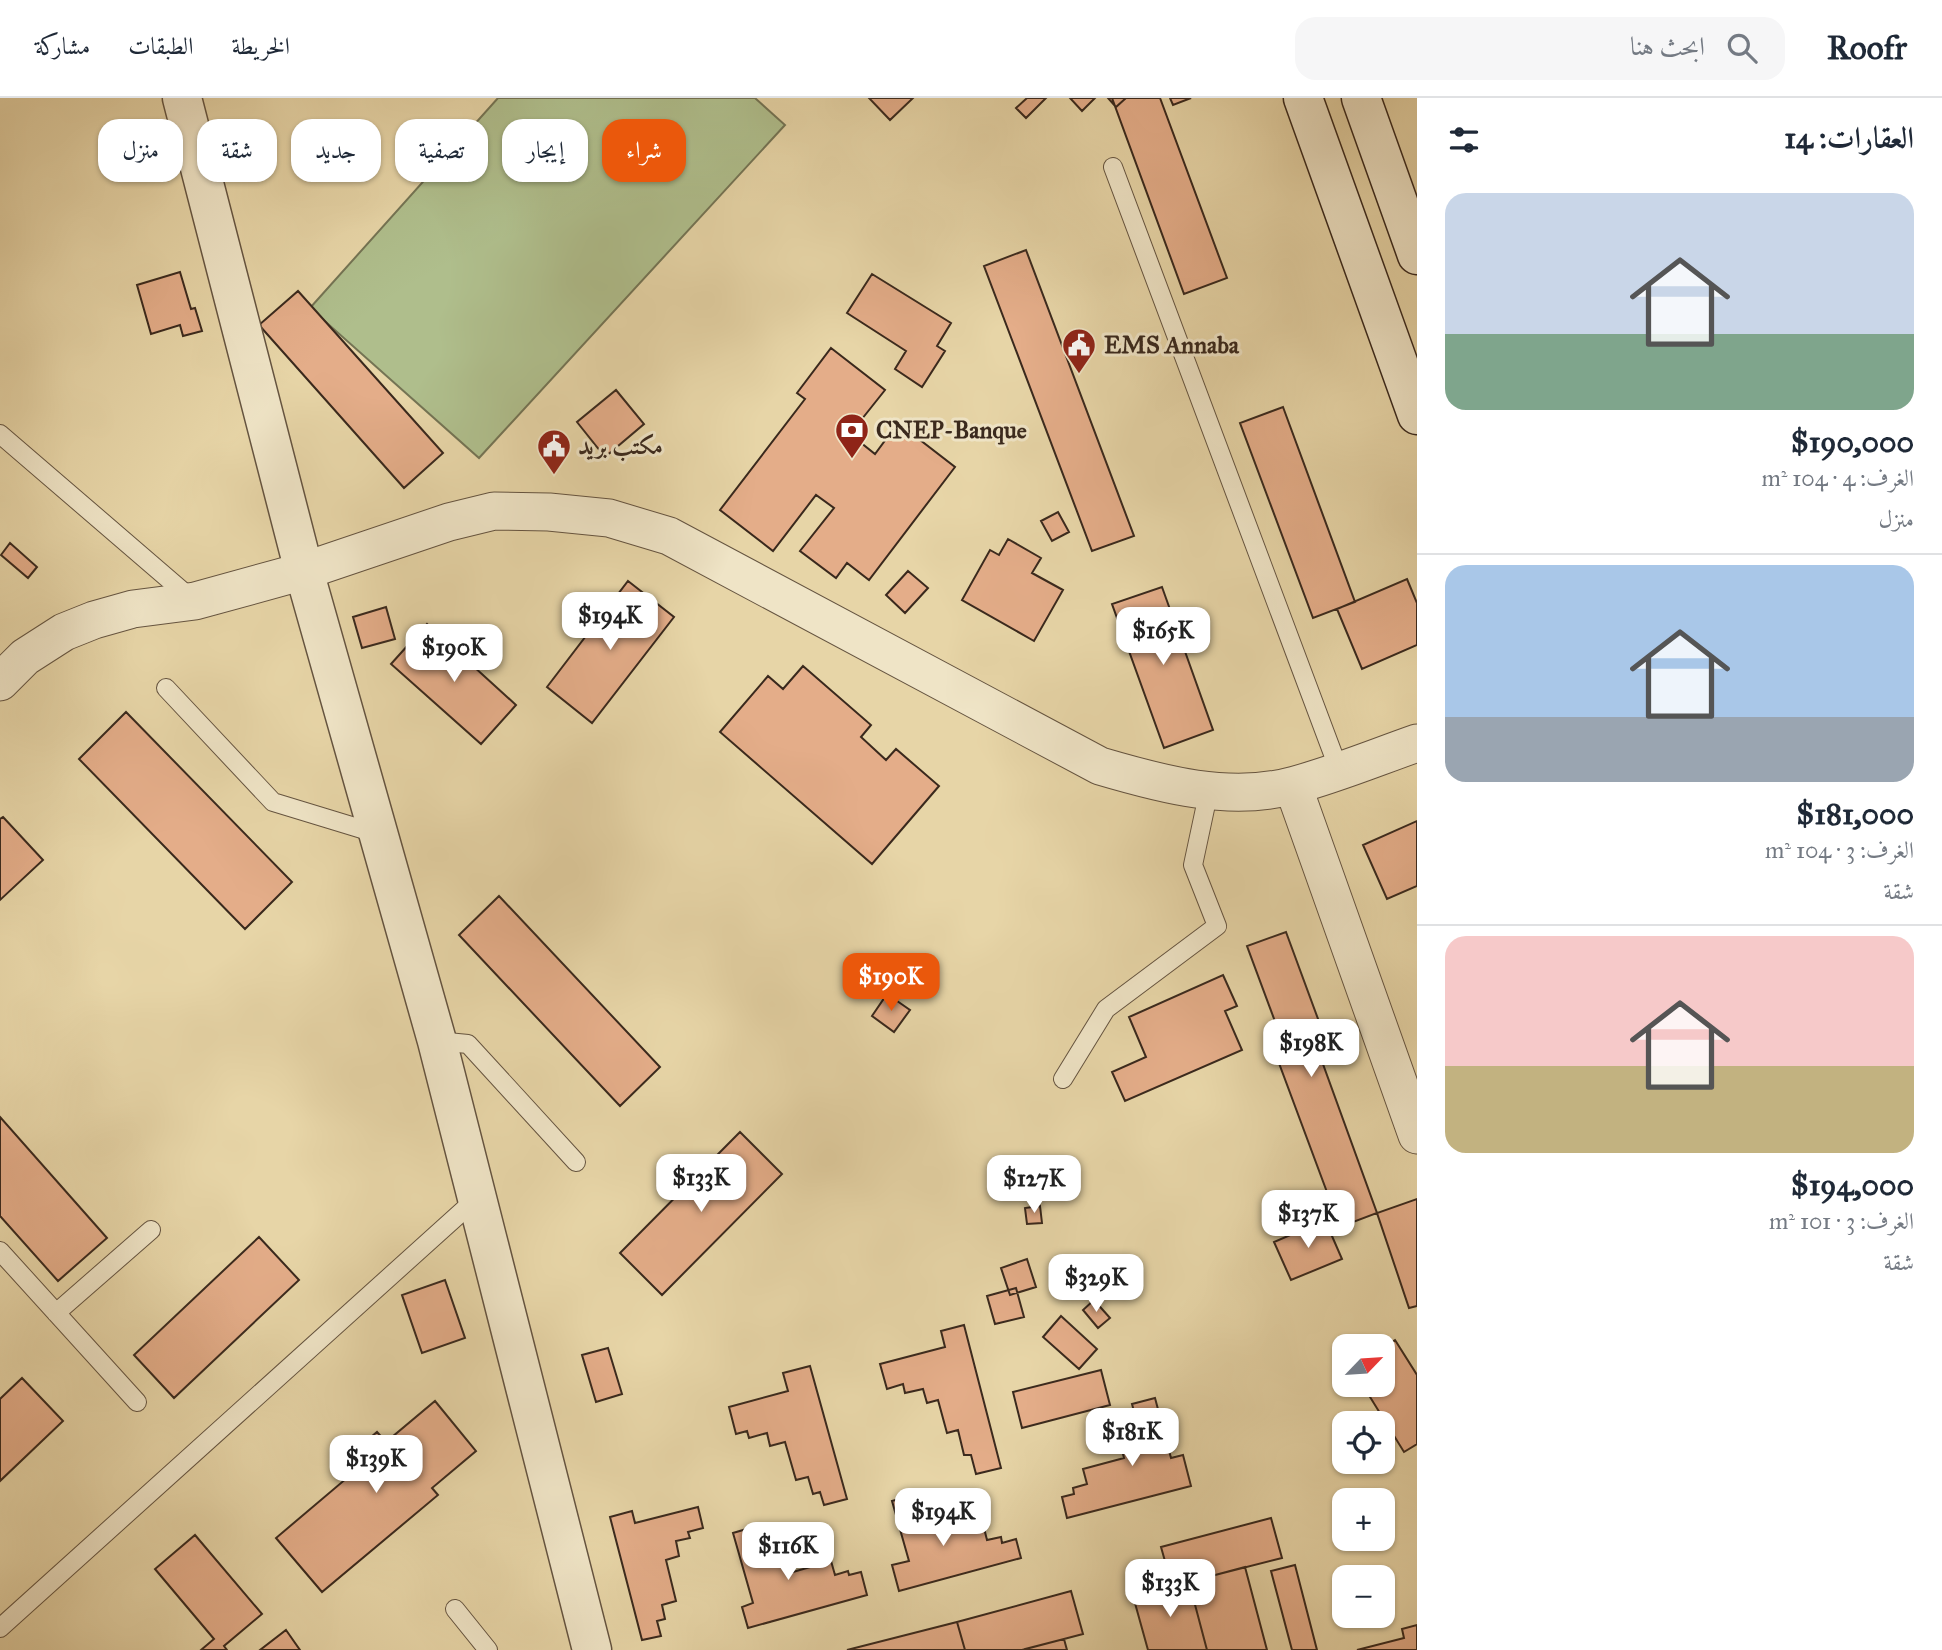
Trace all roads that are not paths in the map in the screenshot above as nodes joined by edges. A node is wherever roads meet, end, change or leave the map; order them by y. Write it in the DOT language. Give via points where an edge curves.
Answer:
graph roads {
  1 [pos="182,98"];
  2 [pos="1303,98"];
  3 [pos="1361,98"];
  4 [pos="1113,167"];
  5 [pos="1417,255"];
  6 [pos="1417,415"];
  7 [pos="0,434"];
  8 [pos="304,571"];
  9 [pos="195,601"];
  10 [pos="0,682"];
  11 [pos="166,688"];
  12 [pos="1417,743"];
  13 [pos="1339,770"];
  14 [pos="1293,786"];
  15 [pos="1209,790"];
  16 [pos="379,834"];
  17 [pos="437,1041"];
  18 [pos="1062,1079"];
  19 [pos="1417,1135"];
  20 [pos="576,1162"];
  21 [pos="477,1198"];
  22 [pos="151,1230"];
  23 [pos="4,1263"];
  24 [pos="56,1313"];
  25 [pos="137,1402"];
  26 [pos="455,1609"];
  27 [pos="0,1628"];
  28 [pos="488,1650"];
  29 [pos="592,1650"];
  1 -- 8 [label="street"];
  2 -- 6 [label="street"];
  3 -- 5 [label="street"];
  4 -- 13 [label="lane"];
  7 -- 9 [label="lane"];
  8 -- 9 [label="street"];
  8 -- 15 [label="street" via="449,522 494,512 609,518 680,541 1100,765 1177,787"];
  8 -- 16 [label="street"];
  9 -- 10 [label="street" via="132,609 64,632 25,657"];
  11 -- 16 [label="lane" via="273,803"];
  12 -- 13 [label="street"];
  13 -- 14 [label="street"];
  14 -- 15 [label="street"];
  14 -- 19 [label="street"];
  15 -- 18 [label="lane" via="1193,865 1217,926 1106,1009"];
  16 -- 17 [label="street"];
  17 -- 20 [label="lane" via="468,1044"];
  17 -- 21 [label="street"];
  21 -- 27 [label="lane"];
  21 -- 29 [label="street"];
  22 -- 24 [label="lane"];
  23 -- 24 [label="lane"];
  24 -- 25 [label="lane"];
  26 -- 28 [label="lane"];
}
